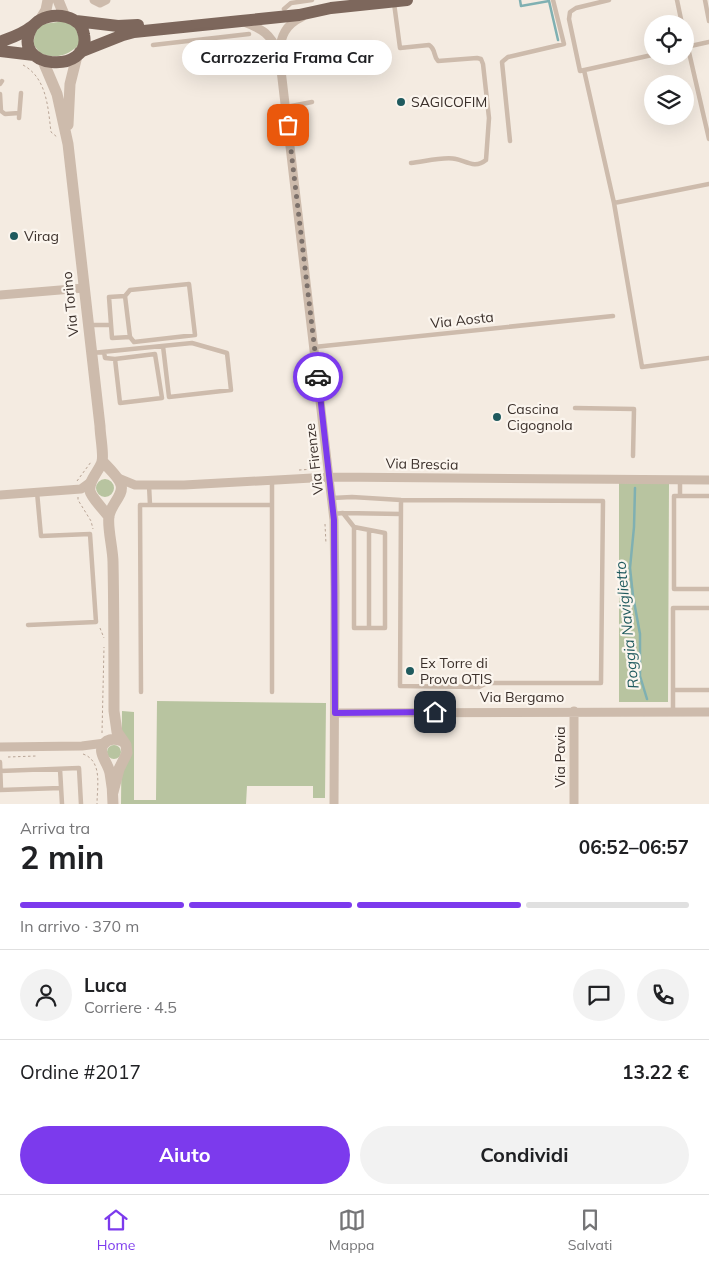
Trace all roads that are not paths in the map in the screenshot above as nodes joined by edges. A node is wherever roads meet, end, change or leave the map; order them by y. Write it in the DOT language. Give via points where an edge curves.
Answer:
graph roads {
  1 [pos="48,0"];
  2 [pos="58,0"];
  3 [pos="94,0"];
  4 [pos="106,0"];
  5 [pos="407,0"];
  6 [pos="609,0"];
  7 [pos="677,0"];
  8 [pos="704,0"];
  9 [pos="393,1"];
  10 [pos="554,1"];
  11 [pos="312,6"];
  12 [pos="331,8"];
  13 [pos="284,9"];
  14 [pos="680,15"];
  15 [pos="71,19"];
  16 [pos="709,21"];
  17 [pos="241,22"];
  18 [pos="36,24"];
  19 [pos="210,24"];
  20 [pos="249,34"];
  21 [pos="212,38"];
  22 [pos="0,42"];
  23 [pos="709,42"];
  24 [pos="153,45"];
  25 [pos="694,45"];
  26 [pos="0,51"];
  27 [pos="279,53"];
  28 [pos="79,54"];
  29 [pos="644,56"];
  30 [pos="38,58"];
  31 [pos="691,65"];
  32 [pos="584,70"];
  33 [pos="21,93"];
  34 [pos="0,94"];
  35 [pos="312,102"];
  36 [pos="286,107"];
  37 [pos="706,115"];
  38 [pos="709,139"];
  39 [pos="510,141"];
  40 [pos="68,144"];
  41 [pos="411,163"];
  42 [pos="709,184"];
  43 [pos="614,203"];
  44 [pos="84,288"];
  45 [pos="0,295"];
  46 [pos="125,296"];
  47 [pos="613,316"];
  48 [pos="88,325"];
  49 [pos="111,325"];
  50 [pos="130,337"];
  51 [pos="163,346"];
  52 [pos="314,347"];
  53 [pos="104,352"];
  54 [pos="91,353"];
  55 [pos="709,358"];
  56 [pos="115,359"];
  57 [pos="575,408"];
  58 [pos="633,456"];
  59 [pos="98,459"];
  60 [pos="115,476"];
  61 [pos="330,477"];
  62 [pos="94,478"];
  63 [pos="272,480"];
  64 [pos="680,480"];
  65 [pos="709,480"];
  66 [pos="135,485"];
  67 [pos="149,485"];
  68 [pos="79,489"];
  69 [pos="37,492"];
  70 [pos="0,495"];
  71 [pos="680,496"];
  72 [pos="709,496"];
  73 [pos="117,498"];
  74 [pos="332,498"];
  75 [pos="96,500"];
  76 [pos="401,500"];
  77 [pos="150,505"];
  78 [pos="272,505"];
  79 [pos="338,513"];
  80 [pos="401,514"];
  81 [pos="109,516"];
  82 [pos="354,527"];
  83 [pos="369,530"];
  84 [pos="709,589"];
  85 [pos="709,608"];
  86 [pos="28,624"];
  87 [pos="369,628"];
  88 [pos="673,690"];
  89 [pos="709,690"];
  90 [pos="141,692"];
  91 [pos="272,692"];
  92 [pos="114,711"];
  93 [pos="574,711"];
  94 [pos="673,711"];
  95 [pos="709,712"];
  96 [pos="335,713"];
  97 [pos="104,739"];
  98 [pos="122,741"];
  99 [pos="82,746"];
  100 [pos="0,747"];
  101 [pos="104,759"];
  102 [pos="123,761"];
  103 [pos="0,762"];
  104 [pos="60,769"];
  105 [pos="0,771"];
  106 [pos="61,788"];
  107 [pos="1,790"];
  108 [pos="113,798"];
  109 [pos="62,804"];
  110 [pos="81,804"];
  111 [pos="334,804"];
  112 [pos="574,804"];
  1 -- 18 [label="street" via="46,10"];
  2 -- 15 [label="street"];
  3 -- 4 [label="street" via="100,3"];
  5 -- 9 [label="main road"];
  6 -- 32 [label="lane" via="574,8 569,15 580,71"];
  7 -- 14 [label="lane"];
  8 -- 16 [label="lane"];
  9 -- 12 [label="main road"];
  9 -- 41 [label="lane" via="400,48 429,45 438,61 477,58 483,64 488,118 486,160 472,164 454,158"];
  10 -- 39 [label="lane" via="564,44 508,57 502,62"];
  11 -- 12 [label="main road"];
  11 -- 13 [label="lane" via="291,3"];
  11 -- 17 [label="main road"];
  11 -- 27 [label="street, Via Firenze" via="287,28"];
  12 -- 13 [label="main road"];
  13 -- 15 [label="main road" via="130,26"];
  15 -- 18 [label="main road" via="46,18"];
  15 -- 28 [label="main road" via="83,29 85,37"];
  17 -- 19 [label="main road"];
  17 -- 27 [label="street, Via Firenze" via="268,34"];
  18 -- 22 [label="main road"];
  18 -- 30 [label="main road" via="29,34 28,44"];
  19 -- 21 [label="lane"];
  19 -- 28 [label="main road" via="134,32"];
  20 -- 21 [label="lane"];
  21 -- 24 [label="lane"];
  23 -- 25 [label="lane"];
  26 -- 30 [label="main road"];
  27 -- 36 [label="street, Via Firenze"];
  28 -- 30 [label="main road" via="66,61 50,62"];
  28 -- 40 [label="street, Via Torino" via="70,84"];
  29 -- 32 [label="lane"];
  30 -- 40 [label="street, Via Torino" via="57,94"];
  31 -- 37 [label="lane"];
  32 -- 43 [label="lane"];
  33 -- 34 [label="lane" via="19,116 1,111"];
  35 -- 36 [label="lane"];
  36 -- 52 [label="street, Via Firenze"];
  37 -- 38 [label="lane"];
  40 -- 44 [label="street, Via Torino"];
  42 -- 43 [label="lane"];
  43 -- 55 [label="lane" via="642,366"];
  44 -- 45 [label="street"];
  44 -- 48 [label="street, Via Torino"];
  46 -- 49 [label="lane" via="109,298"];
  46 -- 50 [label="lane"];
  46 -- 50 [label="lane" via="130,290 189,284 195,335 134,342"];
  47 -- 52 [label="lane, Via Aosta"];
  48 -- 49 [label="lane"];
  48 -- 54 [label="street, Via Torino"];
  49 -- 50 [label="lane" via="112,338"];
  51 -- 51 [label="lane" via="192,343 227,353 231,390 169,398"];
  51 -- 53 [label="lane"];
  52 -- 61 [label="street, Via Firenze"];
  53 -- 54 [label="lane"];
  53 -- 56 [label="lane" via="105,358"];
  54 -- 59 [label="street, Via Torino"];
  56 -- 56 [label="lane" via="156,354 162,398 120,403"];
  57 -- 58 [label="lane" via="634,409"];
  59 -- 60 [label="street"];
  59 -- 62 [label="street, Via Torino"];
  60 -- 62 [label="street" via="105,472"];
  60 -- 66 [label="street, Via Brescia"];
  60 -- 73 [label="street" via="121,485"];
  61 -- 63 [label="street, Via Brescia"];
  61 -- 64 [label="street, Via Brescia"];
  61 -- 74 [label="street, Via Firenze"];
  62 -- 68 [label="street"];
  62 -- 75 [label="street, Via Torino" via="90,491"];
  63 -- 67 [label="street, Via Brescia"];
  63 -- 78 [label="lane"];
  64 -- 65 [label="street, Via Brescia"];
  64 -- 71 [label="lane"];
  66 -- 67 [label="street, Via Brescia"];
  66 -- 73 [label="street"];
  67 -- 77 [label="lane"];
  68 -- 69 [label="street"];
  68 -- 75 [label="street"];
  69 -- 70 [label="street"];
  69 -- 86 [label="lane" via="41,536 90,534 96,622"];
  71 -- 72 [label="lane"];
  71 -- 84 [label="lane" via="674,496 674,589"];
  73 -- 75 [label="street" via="107,504"];
  73 -- 81 [label="street"];
  74 -- 76 [label="lane"];
  74 -- 79 [label="street, Via Firenze"];
  75 -- 81 [label="street"];
  76 -- 80 [label="lane"];
  76 -- 80 [label="lane" via="603,501 601,683 400,686"];
  77 -- 78 [label="lane"];
  77 -- 90 [label="lane" via="140,505"];
  78 -- 91 [label="lane"];
  79 -- 80 [label="lane"];
  79 -- 82 [label="lane"];
  79 -- 96 [label="street, Via Firenze"];
  81 -- 92 [label="street" via="113,558"];
  82 -- 83 [label="lane"];
  82 -- 87 [label="lane" via="354,628"];
  83 -- 87 [label="lane"];
  83 -- 87 [label="lane" via="385,532 385,628"];
  85 -- 88 [label="lane" via="673,608"];
  88 -- 89 [label="lane"];
  88 -- 94 [label="lane"];
  92 -- 97 [label="street"];
  92 -- 98 [label="street" via="117,732"];
  93 -- 94 [label="street, Via Bergamo"];
  93 -- 96 [label="street, Via Bergamo"];
  93 -- 112 [label="street, Via Pavia"];
  94 -- 95 [label="street, Via Bergamo"];
  96 -- 111 [label="street, Via Firenze"];
  97 -- 98 [label="street"];
  97 -- 99 [label="street"];
  97 -- 101 [label="street" via="101,750"];
  98 -- 102 [label="street" via="127,751"];
  99 -- 100 [label="street"];
  99 -- 101 [label="street"];
  101 -- 102 [label="street" via="114,765"];
  101 -- 108 [label="street" via="110,771"];
  102 -- 108 [label="street" via="118,769"];
  103 -- 105 [label="lane"];
  104 -- 105 [label="lane"];
  104 -- 106 [label="lane"];
  104 -- 110 [label="lane" via="79,768"];
  105 -- 107 [label="lane"];
  106 -- 107 [label="lane"];
  106 -- 109 [label="lane"];
}
